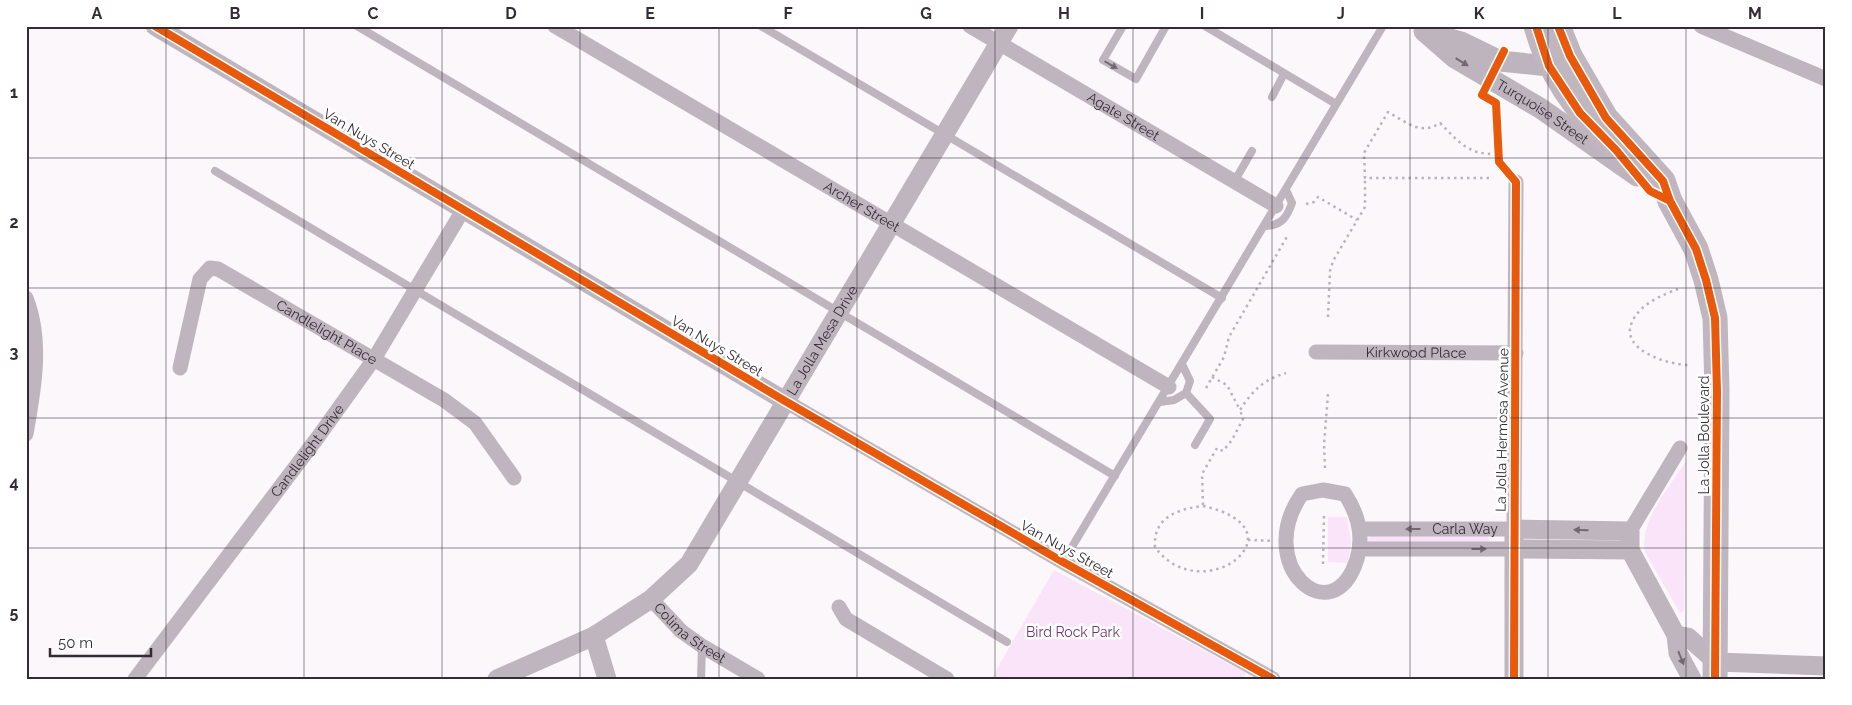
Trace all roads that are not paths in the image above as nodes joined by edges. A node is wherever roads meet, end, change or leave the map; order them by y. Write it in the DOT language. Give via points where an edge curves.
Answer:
graph roads {
  1 [pos="154,26"];
  2 [pos="357,26"];
  3 [pos="555,26"];
  4 [pos="761,26"];
  5 [pos="970,26"];
  6 [pos="1009,26"];
  7 [pos="1123,26"];
  8 [pos="1166,26"];
  9 [pos="1205,26"];
  10 [pos="1383,26"];
  11 [pos="1536,26"];
  12 [pos="1558,26"];
  13 [pos="1701,26"];
  14 [pos="1419,29"];
  15 [pos="999,43"];
  16 [pos="1549,66"];
  17 [pos="1284,74"];
  18 [pos="1826,80"];
  19 [pos="1272,97"];
  20 [pos="1336,104"];
  21 [pos="1606,118"];
  22 [pos="945,134"];
  23 [pos="1252,151"];
  24 [pos="215,171"];
  25 [pos="1637,176"];
  26 [pos="1234,182"];
  27 [pos="1516,182"];
  28 [pos="1286,190"];
  29 [pos="1670,201"];
  30 [pos="1276,206"];
  31 [pos="464,210"];
  32 [pos="891,224"];
  33 [pos="1266,226"];
  34 [pos="416,290"];
  35 [pos="26,298"];
  36 [pos="1222,298"];
  37 [pos="839,313"];
  38 [pos="1316,352"];
  39 [pos="1516,354"];
  40 [pos="374,359"];
  41 [pos="1182,364"];
  42 [pos="180,368"];
  43 [pos="1169,387"];
  44 [pos="1186,393"];
  45 [pos="786,401"];
  46 [pos="1160,402"];
  47 [pos="26,434"];
  48 [pos="1195,445"];
  49 [pos="1680,448"];
  50 [pos="1115,476"];
  51 [pos="514,478"];
  52 [pos="739,483"];
  53 [pos="1360,529"];
  54 [pos="1514,529"];
  55 [pos="1630,531"];
  56 [pos="1360,549"];
  57 [pos="1514,549"];
  58 [pos="1630,550"];
  59 [pos="1063,562"];
  60 [pos="651,598"];
  61 [pos="839,607"];
  62 [pos="1676,635"];
  63 [pos="594,636"];
  64 [pos="1006,642"];
  65 [pos="702,646"];
  66 [pos="1826,666"];
  67 [pos="1716,670"];
  68 [pos="135,679"];
  69 [pos="497,679"];
  70 [pos="607,679"];
  71 [pos="702,679"];
  72 [pos="758,679"];
  73 [pos="947,679"];
  74 [pos="1272,679"];
  75 [pos="1514,679"];
  76 [pos="1692,679"];
  1 -- 31 [label="street, Van Nuys Street"];
  2 -- 37 [label="lane"];
  3 -- 32 [label="street, Archer Street"];
  4 -- 22 [label="lane"];
  5 -- 15 [label="street, Agate Street"];
  6 -- 15 [label="street, La Jolla Mesa Drive"];
  7 -- 8 [label="lane, one-way" via="1103,60 1136,79"];
  9 -- 17 [label="lane"];
  10 -- 20 [label="lane"];
  11 -- 16 [label="main road"];
  12 -- 21 [label="main road, La Jolla Boulevard" via="1570,56"];
  13 -- 18 [label="street"];
  14 -- 16 [label="main road, Turquoise Street" via="1461,42 1500,61"];
  14 -- 25 [label="main road, Turquoise Street, one-way" via="1455,58 1540,108"];
  15 -- 22 [label="street, La Jolla Mesa Drive"];
  15 -- 26 [label="street, Agate Street"];
  16 -- 21 [label="main road, Turquoise Street" via="1569,78 1595,112"];
  16 -- 25 [label="main road" via="1580,113"];
  17 -- 19 [label="lane"];
  17 -- 20 [label="lane"];
  20 -- 28 [label="lane"];
  21 -- 29 [label="main road, La Jolla Boulevard" via="1663,181"];
  22 -- 32 [label="street, La Jolla Mesa Drive"];
  22 -- 36 [label="lane"];
  23 -- 26 [label="lane"];
  24 -- 34 [label="lane"];
  25 -- 29 [label="main road" via="1650,191"];
  26 -- 30 [label="street, Agate Street"];
  27 -- 39 [label="street, La Jolla Hermosa Avenue"];
  28 -- 30 [label="lane"];
  28 -- 33 [label="lane" via="1292,203 1288,215 1279,224"];
  29 -- 67 [label="main road, La Jolla Boulevard" via="1696,249 1715,318"];
  30 -- 33 [label="lane"];
  31 -- 34 [label="street, Candlelight Drive"];
  31 -- 45 [label="street, Van Nuys Street"];
  32 -- 37 [label="street, La Jolla Mesa Drive"];
  32 -- 43 [label="street, Archer Street"];
  33 -- 36 [label="lane"];
  34 -- 40 [label="street, Candlelight Drive"];
  34 -- 52 [label="lane"];
  35 -- 47 [label="street" via="32,312 36,371"];
  36 -- 41 [label="lane"];
  37 -- 45 [label="street, La Jolla Mesa Drive"];
  37 -- 50 [label="lane"];
  38 -- 39 [label="street, Kirkwood Place"];
  39 -- 54 [label="street, La Jolla Hermosa Avenue"];
  40 -- 42 [label="street, Candlelight Place" via="218,268 210,268 200,278"];
  40 -- 51 [label="street, Candlelight Place" via="444,400 475,424"];
  40 -- 68 [label="street, Candlelight Drive"];
  41 -- 43 [label="lane"];
  41 -- 44 [label="lane" via="1190,381"];
  43 -- 46 [label="lane"];
  44 -- 46 [label="lane" via="1174,400"];
  44 -- 48 [label="lane" via="1210,419"];
  45 -- 52 [label="street, La Jolla Mesa Drive"];
  45 -- 59 [label="street, Van Nuys Street"];
  46 -- 50 [label="lane"];
  49 -- 55 [label="street"];
  50 -- 59 [label="lane"];
  52 -- 60 [label="street, La Jolla Mesa Drive" via="689,564"];
  52 -- 64 [label="lane"];
  54 -- 53 [label="street, Carla Way, one-way"];
  53 -- 56 [label="street"];
  53 -- 56 [label="street" via="1355,509 1345,494 1323,490 1302,494 1287,524 1287,555 1296,578 1310,589 1323,592 1338,590 1348,579"];
  55 -- 54 [label="street, Carla Way, one-way"];
  54 -- 57 [label="street, La Jolla Hermosa Avenue"];
  55 -- 58 [label="street"];
  56 -- 57 [label="street, Carla Way, one-way"];
  57 -- 58 [label="street, Carla Way"];
  57 -- 75 [label="street, La Jolla Hermosa Avenue"];
  58 -- 62 [label="street"];
  59 -- 74 [label="street, Van Nuys Street"];
  60 -- 63 [label="street, La Jolla Mesa Drive"];
  60 -- 65 [label="street, Colima Street" via="681,631"];
  61 -- 73 [label="street" via="846,619"];
  62 -- 67 [label="street" via="1688,637"];
  62 -- 76 [label="street, one-way" via="1678,653"];
  63 -- 69 [label="street, La Jolla Mesa Drive"];
  63 -- 70 [label="street"];
  65 -- 71 [label="lane"];
  65 -- 72 [label="street, Colima Street"];
  66 -- 67 [label="street"];
}
